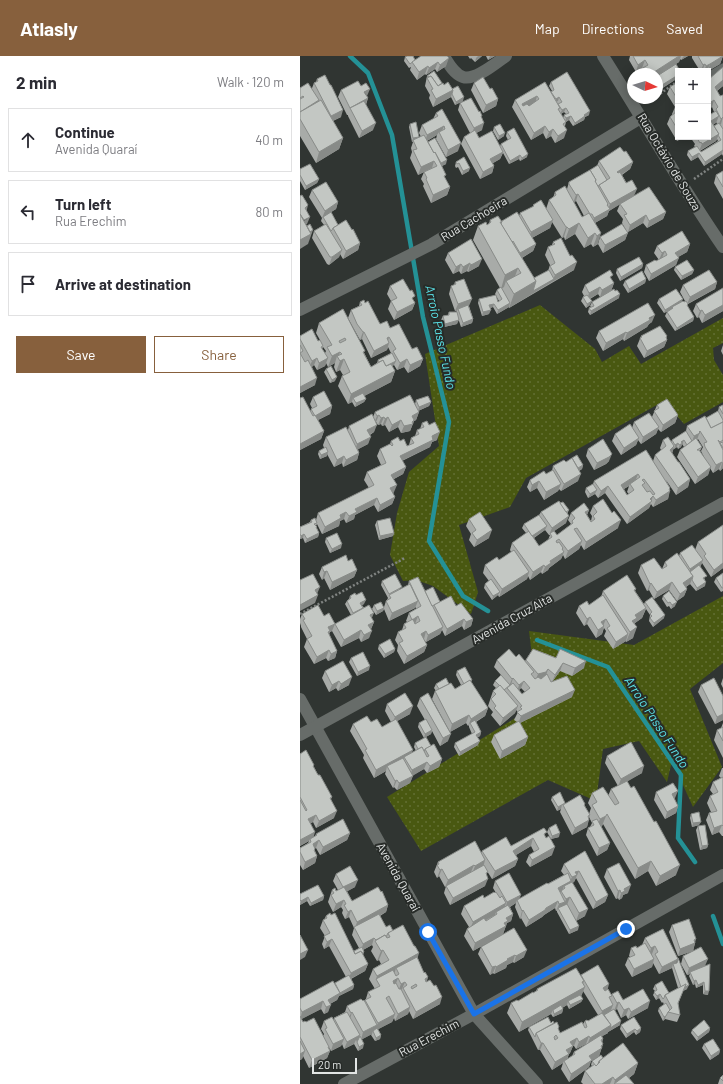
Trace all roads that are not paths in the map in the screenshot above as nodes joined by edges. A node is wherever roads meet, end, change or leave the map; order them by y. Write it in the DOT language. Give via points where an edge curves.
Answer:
graph roads {
  1 [pos="444,56"];
  2 [pos="506,56"];
  3 [pos="602,56"];
  4 [pos="723,67"];
  5 [pos="711,74"];
  6 [pos="642,117"];
  7 [pos="723,247"];
  8 [pos="300,310"];
  9 [pos="723,503"];
  10 [pos="300,699"];
  11 [pos="316,727"];
  12 [pos="300,735"];
  13 [pos="723,874"];
  14 [pos="474,1014"];
  15 [pos="344,1084"];
  16 [pos="537,1084"];
  1 -- 2 [label="street" via="452,69 463,77 476,76"];
  3 -- 6 [label="street, Rua Octávio de Souza"];
  4 -- 5 [label="lane"];
  6 -- 7 [label="street, Rua Octávio de Souza" via="682,186"];
  6 -- 8 [label="street, Rua Cachoeira" via="432,244"];
  9 -- 11 [label="street, Avenida Cruz Alta"];
  10 -- 11 [label="street, Avenida Quaraí"];
  11 -- 12 [label="street, Avenida Cruz Alta"];
  11 -- 14 [label="street, Avenida Quaraí"];
  13 -- 14 [label="street, Rua Erechim"];
  14 -- 15 [label="street, Rua Erechim"];
  14 -- 16 [label="street, Avenida Quaraí"];
}
